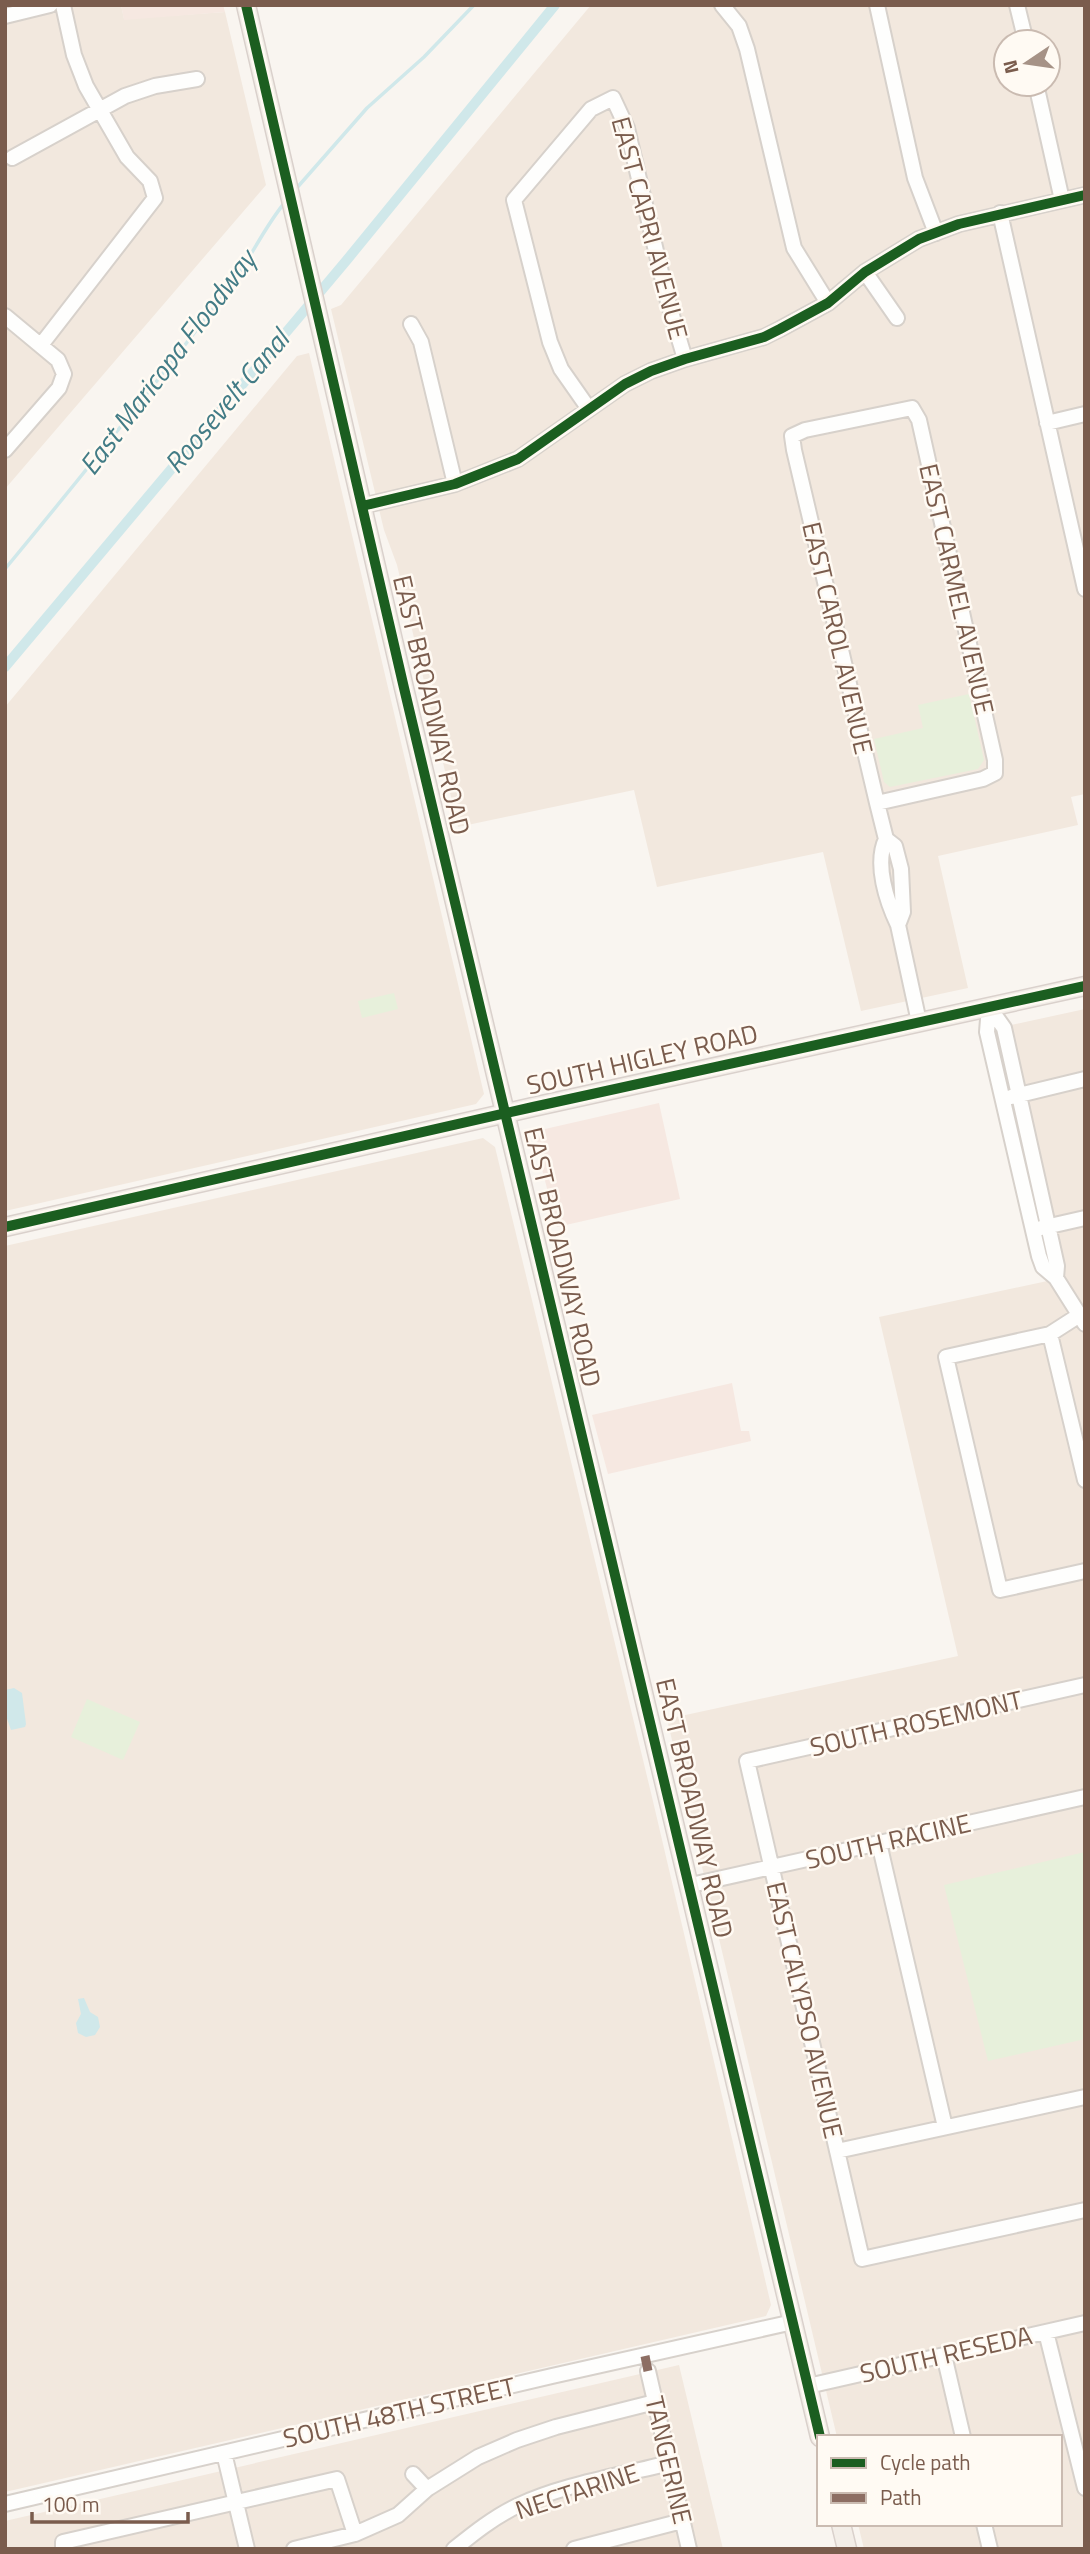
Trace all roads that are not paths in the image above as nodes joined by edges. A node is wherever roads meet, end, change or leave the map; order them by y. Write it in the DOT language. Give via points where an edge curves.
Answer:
graph roads {
  1 [pos="50,5"];
  2 [pos="63,5"];
  3 [pos="246,5"];
  4 [pos="722,5"];
  5 [pos="877,5"];
  6 [pos="1017,5"];
  7 [pos="5,16"];
  8 [pos="1023,28"];
  9 [pos="197,79"];
  10 [pos="1039,98"];
  11 [pos="98,109"];
  12 [pos="12,158"];
  13 [pos="1085,195"];
  14 [pos="1062,200"];
  15 [pos="1000,214"];
  16 [pos="936,233"];
  17 [pos="866,272"];
  18 [pos="828,303"];
  19 [pos="5,316"];
  20 [pos="897,318"];
  21 [pos="411,324"];
  22 [pos="41,345"];
  23 [pos="685,359"];
  24 [pos="912,408"];
  25 [pos="589,409"];
  26 [pos="1085,414"];
  27 [pos="1047,423"];
  28 [pos="5,450"];
  29 [pos="455,484"];
  30 [pos="362,506"];
  31 [pos="1085,589"];
  32 [pos="877,803"];
  33 [pos="1085,986"];
  34 [pos="989,1007"];
  35 [pos="919,1022"];
  36 [pos="1085,1079"];
  37 [pos="1018,1095"];
  38 [pos="1002,1098"];
  39 [pos="506,1113"];
  40 [pos="1085,1218"];
  41 [pos="5,1227"];
  42 [pos="1048,1227"];
  43 [pos="1033,1230"];
  44 [pos="1056,1278"];
  45 [pos="1081,1320"];
  46 [pos="1050,1334"];
  47 [pos="1085,1480"];
  48 [pos="1085,1571"];
  49 [pos="1085,1685"];
  50 [pos="747,1761"];
  51 [pos="1085,1797"];
  52 [pos="879,1843"];
  53 [pos="772,1867"];
  54 [pos="691,1885"];
  55 [pos="1085,2096"];
  56 [pos="945,2127"];
  57 [pos="837,2151"];
  58 [pos="1085,2210"];
  59 [pos="793,2322"];
  60 [pos="1085,2323"];
  61 [pos="1046,2332"];
  62 [pos="944,2355"];
  63 [pos="648,2371"];
  64 [pos="808,2386"];
  65 [pos="655,2402"];
  66 [pos="820,2435"];
  67 [pos="963,2435"];
  68 [pos="224,2452"];
  69 [pos="669,2463"];
  70 [pos="413,2474"];
  71 [pos="1085,2488"];
  72 [pos="427,2489"];
  73 [pos="236,2502"];
  74 [pos="5,2504"];
  75 [pos="682,2521"];
  76 [pos="841,2526"];
  77 [pos="984,2526"];
  78 [pos="355,2534"];
  79 [pos="63,2549"];
  80 [pos="247,2549"];
  81 [pos="293,2549"];
  82 [pos="454,2549"];
  83 [pos="573,2549"];
  84 [pos="689,2549"];
  85 [pos="847,2549"];
  86 [pos="990,2549"];
  1 -- 7 [label="street"];
  2 -- 11 [label="street" via="74,55"];
  3 -- 30 [label="main road, EAST BROADWAY ROAD"];
  4 -- 18 [label="street" via="739,26 747,49 794,248"];
  5 -- 16 [label="street" via="915,178"];
  6 -- 8 [label="street"];
  9 -- 11 [label="street" via="155,86"];
  10 -- 14 [label="street"];
  11 -- 12 [label="street"];
  11 -- 22 [label="street" via="127,158 150,181 155,198"];
  13 -- 14 [label="street"];
  14 -- 15 [label="street"];
  15 -- 16 [label="street"];
  15 -- 27 [label="street"];
  16 -- 17 [label="street" via="900,249"];
  17 -- 18 [label="street"];
  17 -- 20 [label="street"];
  18 -- 23 [label="street" via="764,337"];
  19 -- 22 [label="street"];
  21 -- 29 [label="street" via="421,342"];
  22 -- 28 [label="street" via="58,360 64,374 59,388"];
  23 -- 25 [label="street" via="625,384"];
  23 -- 25 [label="street, EAST CAPRI AVENUE" via="627,128 613,98 591,109 514,200 550,342 561,369"];
  24 -- 32 [label="street, EAST CARMEL AVENUE" via="922,434 995,773"];
  24 -- 32 [label="street, EAST CAROL AVENUE" via="792,436"];
  25 -- 29 [label="street" via="518,459"];
  26 -- 27 [label="street"];
  27 -- 31 [label="street"];
  29 -- 30 [label="street"];
  30 -- 39 [label="main road, EAST BROADWAY ROAD"];
  32 -- 35 [label="street, EAST CAROL AVENUE" via="886,839 895,846 901,869 903,912 898,925"];
  33 -- 34 [label="main road, SOUTH HIGLEY ROAD"];
  34 -- 35 [label="main road, SOUTH HIGLEY ROAD"];
  34 -- 37 [label="street" via="1004,1028"];
  34 -- 38 [label="street" via="987,1032"];
  35 -- 39 [label="main road, SOUTH HIGLEY ROAD"];
  36 -- 37 [label="street"];
  37 -- 38 [label="street"];
  37 -- 42 [label="street"];
  38 -- 43 [label="street"];
  39 -- 41 [label="main road, SOUTH HIGLEY ROAD"];
  39 -- 54 [label="main road, EAST BROADWAY ROAD"];
  40 -- 42 [label="street"];
  42 -- 43 [label="street"];
  42 -- 44 [label="street"];
  43 -- 44 [label="street" via="1043,1267"];
  44 -- 45 [label="street"];
  45 -- 46 [label="street"];
  46 -- 47 [label="street"];
  46 -- 48 [label="street" via="946,1357 1000,1590"];
  49 -- 50 [label="street, SOUTH ROSEMONT"];
  50 -- 53 [label="street, EAST CALYPSO AVENUE"];
  51 -- 52 [label="street, SOUTH RACINE"];
  52 -- 53 [label="street, SOUTH RACINE"];
  52 -- 56 [label="street"];
  53 -- 54 [label="street, SOUTH RACINE"];
  53 -- 57 [label="street, EAST CALYPSO AVENUE"];
  54 -- 59 [label="main road, EAST BROADWAY ROAD"];
  55 -- 56 [label="street"];
  56 -- 57 [label="street"];
  57 -- 58 [label="street, EAST CALYPSO AVENUE" via="862,2259"];
  59 -- 64 [label="main road, EAST BROADWAY ROAD"];
  59 -- 68 [label="street, SOUTH 48TH STREET"];
  60 -- 61 [label="street, SOUTH RESEDA"];
  61 -- 62 [label="street, SOUTH RESEDA"];
  61 -- 71 [label="street"];
  62 -- 64 [label="street, SOUTH RESEDA"];
  62 -- 67 [label="street"];
  63 -- 65 [label="street, TANGERINE"];
  64 -- 66 [label="main road, EAST BROADWAY ROAD"];
  65 -- 69 [label="street, TANGERINE"];
  65 -- 72 [label="street" via="517,2440 478,2457"];
  68 -- 73 [label="street"];
  68 -- 74 [label="street, SOUTH 48TH STREET"];
  69 -- 75 [label="street, TANGERINE"];
  69 -- 82 [label="street, NECTARINE" via="517,2506"];
  70 -- 72 [label="street"];
  72 -- 78 [label="street" via="398,2515"];
  73 -- 78 [label="street" via="337,2479"];
  73 -- 79 [label="street" via="63,2542"];
  73 -- 80 [label="street"];
  75 -- 83 [label="street"];
  75 -- 84 [label="street, TANGERINE"];
  76 -- 85 [label="main road"];
  77 -- 86 [label="street"];
  78 -- 81 [label="street"];
}
